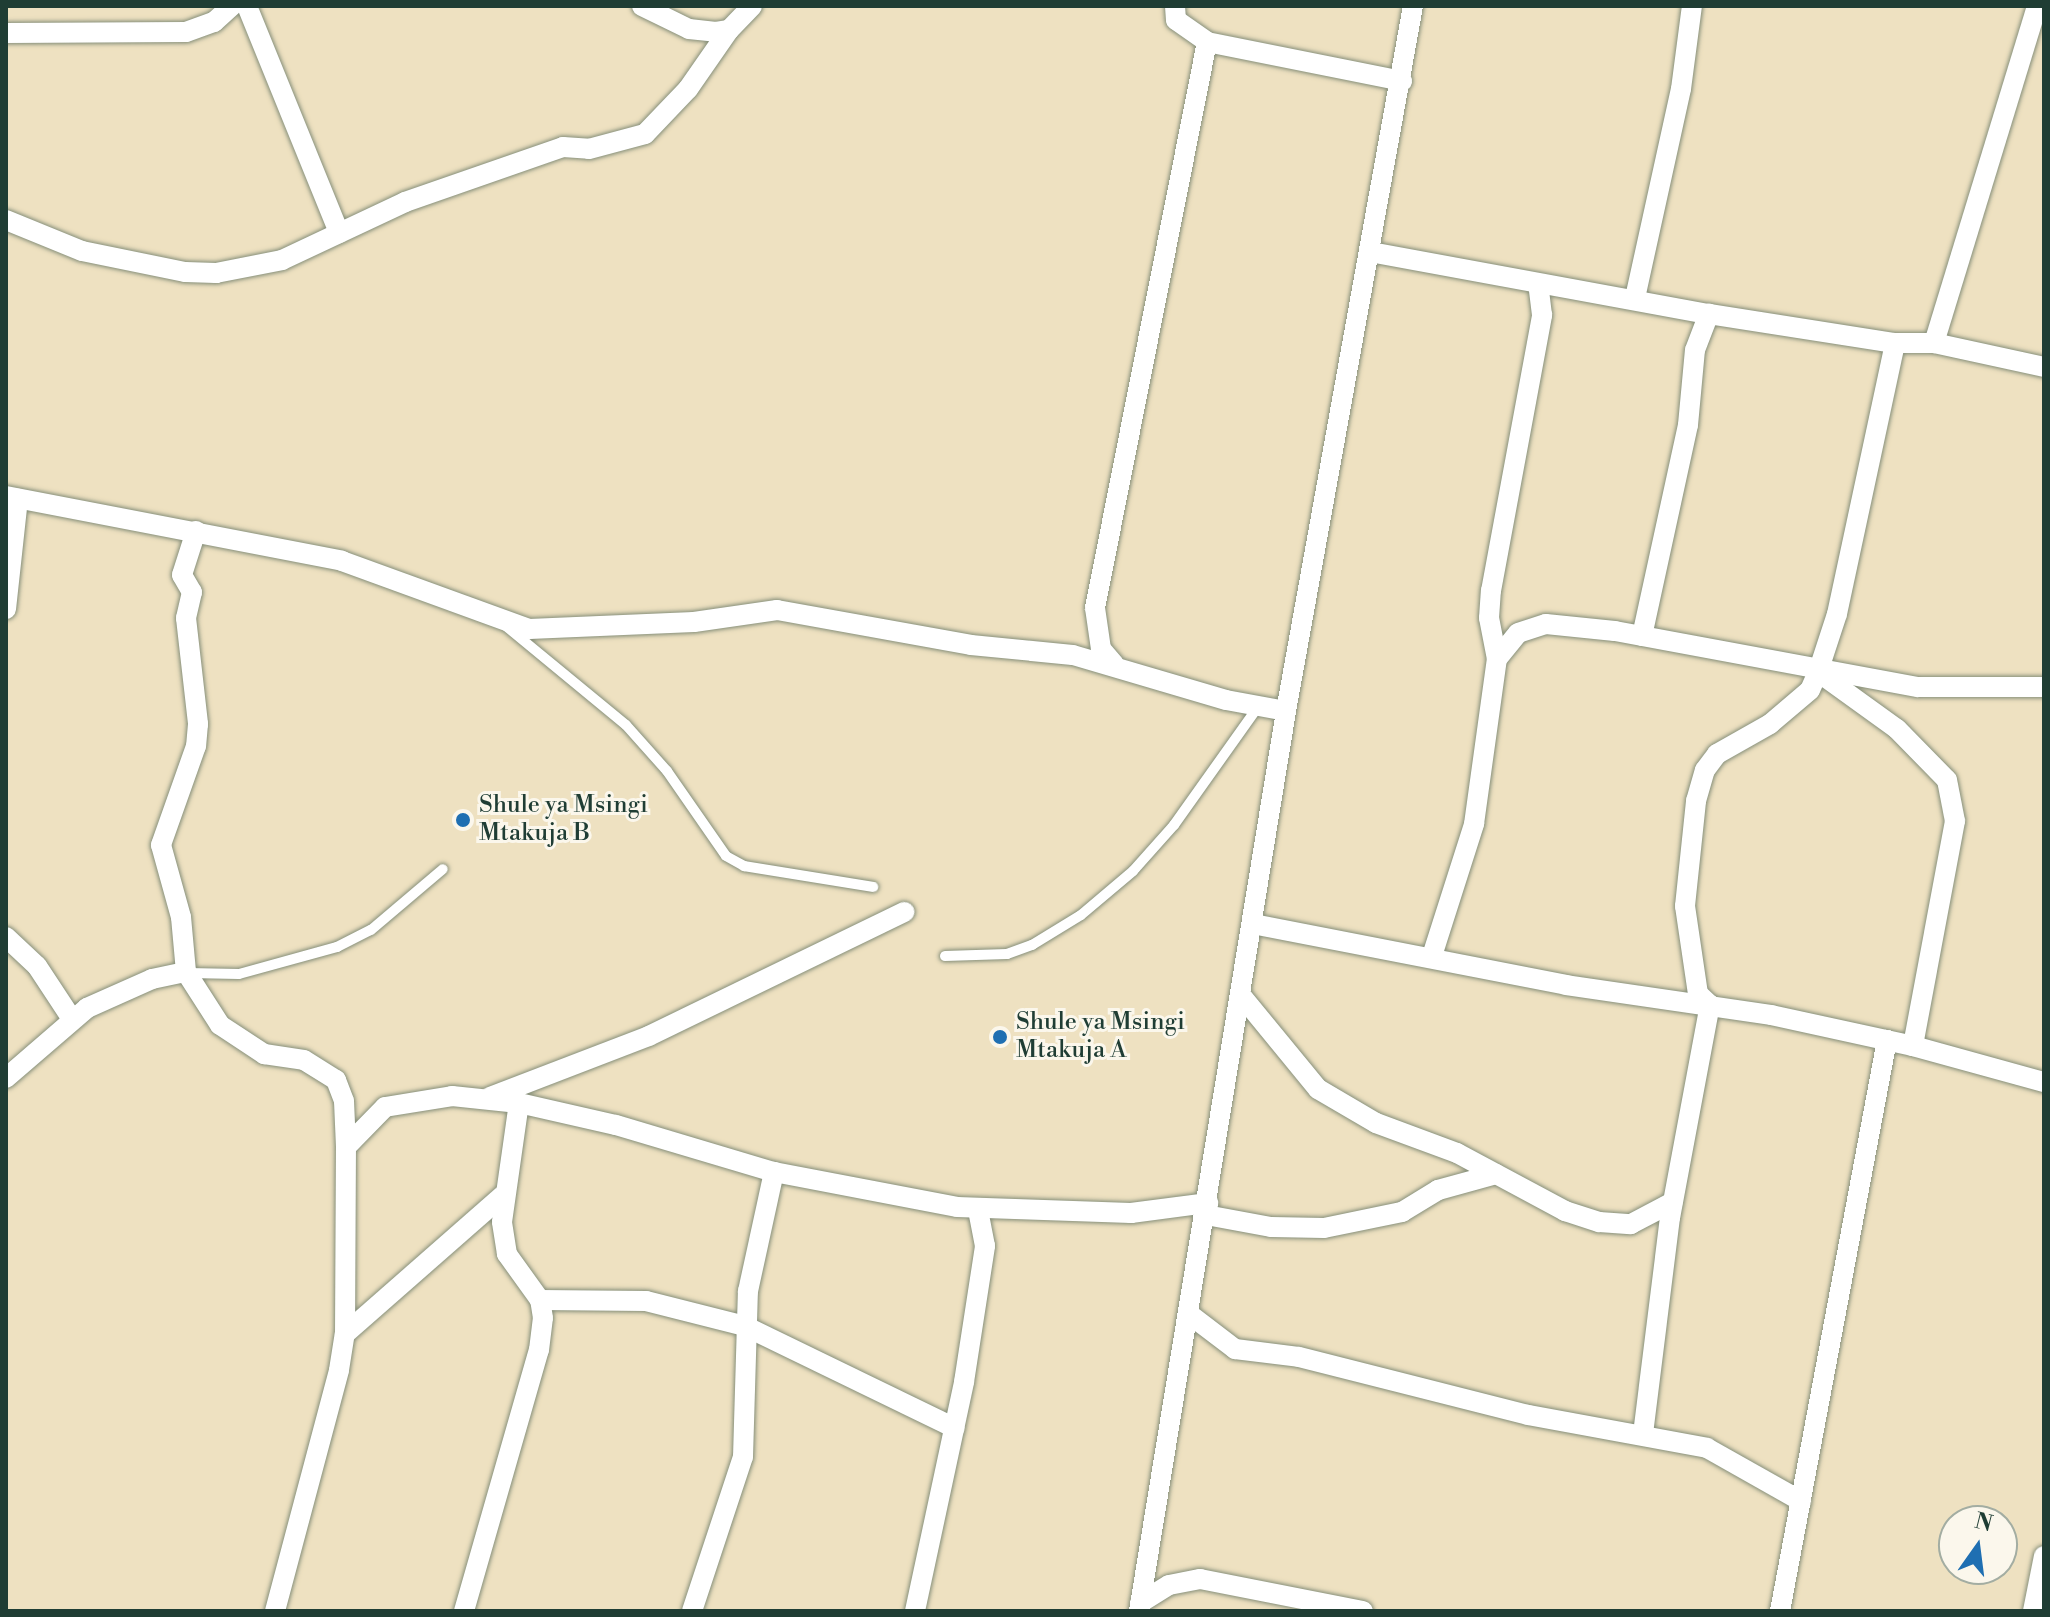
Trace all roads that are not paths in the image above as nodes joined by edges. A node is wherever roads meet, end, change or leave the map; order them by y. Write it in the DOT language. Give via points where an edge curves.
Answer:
graph roads {
  1 [pos="232,6"];
  2 [pos="247,6"];
  3 [pos="642,6"];
  4 [pos="752,6"];
  5 [pos="1175,6"];
  6 [pos="1413,6"];
  7 [pos="1692,6"];
  8 [pos="2037,6"];
  9 [pos="729,30"];
  10 [pos="6,33"];
  11 [pos="1207,42"];
  12 [pos="1402,81"];
  13 [pos="6,220"];
  14 [pos="339,233"];
  15 [pos="1370,252"];
  16 [pos="1538,284"];
  17 [pos="1635,298"];
  18 [pos="1709,314"];
  19 [pos="1895,343"];
  20 [pos="1934,343"];
  21 [pos="2044,367"];
  22 [pos="12,497"];
  23 [pos="196,531"];
  24 [pos="6,609"];
  25 [pos="502,623"];
  26 [pos="1642,636"];
  27 [pos="1497,659"];
  28 [pos="1114,664"];
  29 [pos="1818,672"];
  30 [pos="2044,687"];
  31 [pos="1258,707"];
  32 [pos="1286,711"];
  33 [pos="443,869"];
  34 [pos="873,887"];
  35 [pos="904,912"];
  36 [pos="1253,924"];
  37 [pos="6,937"];
  38 [pos="945,956"];
  39 [pos="1432,956"];
  40 [pos="186,972"];
  41 [pos="1240,994"];
  42 [pos="1710,1005"];
  43 [pos="72,1019"];
  44 [pos="1887,1040"];
  45 [pos="1913,1046"];
  46 [pos="6,1078"];
  47 [pos="2044,1082"];
  48 [pos="482,1100"];
  49 [pos="519,1103"];
  50 [pos="346,1147"];
  51 [pos="774,1172"];
  52 [pos="1496,1174"];
  53 [pos="502,1196"];
  54 [pos="1673,1202"];
  55 [pos="978,1209"];
  56 [pos="1207,1209"];
  57 [pos="540,1300"];
  58 [pos="1189,1314"];
  59 [pos="745,1326"];
  60 [pos="345,1334"];
  61 [pos="955,1428"];
  62 [pos="1643,1434"];
  63 [pos="1801,1501"];
  64 [pos="2044,1556"];
  65 [pos="1140,1607"];
  66 [pos="275,1611"];
  67 [pos="464,1611"];
  68 [pos="692,1611"];
  69 [pos="915,1611"];
  70 [pos="1363,1611"];
  71 [pos="1780,1611"];
  72 [pos="2033,1611"];
  1 -- 10 [label="street" via="214,22 186,32"];
  2 -- 14 [label="street"];
  3 -- 9 [label="street" via="689,29"];
  4 -- 9 [label="street"];
  5 -- 11 [label="street" via="1176,20"];
  6 -- 12 [label="street"];
  7 -- 17 [label="street" via="1681,89"];
  8 -- 20 [label="street"];
  9 -- 14 [label="street" via="688,89 645,134 589,149 563,147 405,202"];
  11 -- 12 [label="street"];
  11 -- 28 [label="street" via="1095,608 1101,649"];
  12 -- 15 [label="street"];
  13 -- 14 [label="street" via="82,251 185,272 216,273 282,260"];
  15 -- 16 [label="street"];
  15 -- 32 [label="street"];
  16 -- 17 [label="street"];
  16 -- 27 [label="street" via="1542,315 1491,591 1489,618"];
  17 -- 18 [label="street"];
  18 -- 19 [label="street"];
  18 -- 26 [label="street" via="1695,350 1688,425"];
  19 -- 20 [label="street"];
  19 -- 29 [label="street" via="1837,614"];
  20 -- 21 [label="street"];
  22 -- 23 [label="street"];
  22 -- 24 [label="street"];
  23 -- 25 [label="street" via="342,561 422,586"];
  23 -- 40 [label="street" via="182,579 191,590 186,618 196,746 161,845 181,917"];
  25 -- 28 [label="street" via="546,630 777,610"];
  25 -- 34 [label="lane" via="626,725 667,771 726,856 744,866"];
  26 -- 27 [label="street" via="1546,624 1518,633"];
  26 -- 29 [label="street"];
  27 -- 39 [label="street" via="1474,824"];
  28 -- 31 [label="street"];
  29 -- 30 [label="street" via="1918,687"];
  29 -- 42 [label="street" via="1810,690 1770,724 1717,754 1705,770 1687,854 1685,906 1698,994"];
  29 -- 45 [label="street" via="1897,729 1947,780 1955,821"];
  31 -- 32 [label="street"];
  31 -- 38 [label="lane" via="1174,825 1133,871 1081,915 1007,954"];
  32 -- 36 [label="street"];
  33 -- 40 [label="lane" via="371,930 337,947 239,974"];
  35 -- 48 [label="street" via="649,1036"];
  36 -- 39 [label="street"];
  36 -- 41 [label="street"];
  37 -- 43 [label="street" via="37,966"];
  39 -- 42 [label="street" via="1566,985"];
  40 -- 43 [label="street" via="129,988"];
  40 -- 50 [label="street" via="220,1025 264,1054 304,1060 336,1080 344,1101"];
  41 -- 52 [label="street" via="1318,1089 1376,1123 1437,1144"];
  41 -- 56 [label="street"];
  42 -- 44 [label="street"];
  42 -- 54 [label="street"];
  43 -- 46 [label="street"];
  44 -- 45 [label="street"];
  44 -- 63 [label="street"];
  45 -- 47 [label="street"];
  48 -- 49 [label="street"];
  48 -- 50 [label="street" via="417,1098 385,1107"];
  49 -- 51 [label="street" via="616,1125"];
  49 -- 53 [label="street"];
  50 -- 60 [label="street"];
  51 -- 55 [label="street" via="867,1193"];
  51 -- 59 [label="street" via="753,1255"];
  52 -- 54 [label="street" via="1565,1211 1618,1225"];
  52 -- 56 [label="street" via="1438,1190 1402,1212 1336,1226 1271,1227"];
  53 -- 57 [label="street" via="507,1254"];
  53 -- 60 [label="street"];
  54 -- 62 [label="street"];
  55 -- 56 [label="street"];
  55 -- 61 [label="street" via="985,1246"];
  56 -- 58 [label="street"];
  57 -- 59 [label="street" via="646,1301"];
  57 -- 67 [label="street" via="539,1350"];
  58 -- 62 [label="street" via="1235,1349 1314,1360 1528,1415"];
  58 -- 65 [label="street"];
  59 -- 61 [label="street"];
  59 -- 68 [label="street" via="743,1457"];
  60 -- 66 [label="street" via="323,1440"];
  61 -- 69 [label="street"];
  62 -- 63 [label="street" via="1707,1448"];
  63 -- 71 [label="street"];
  64 -- 72 [label="street"];
  65 -- 70 [label="street" via="1169,1585 1200,1579"];
}
